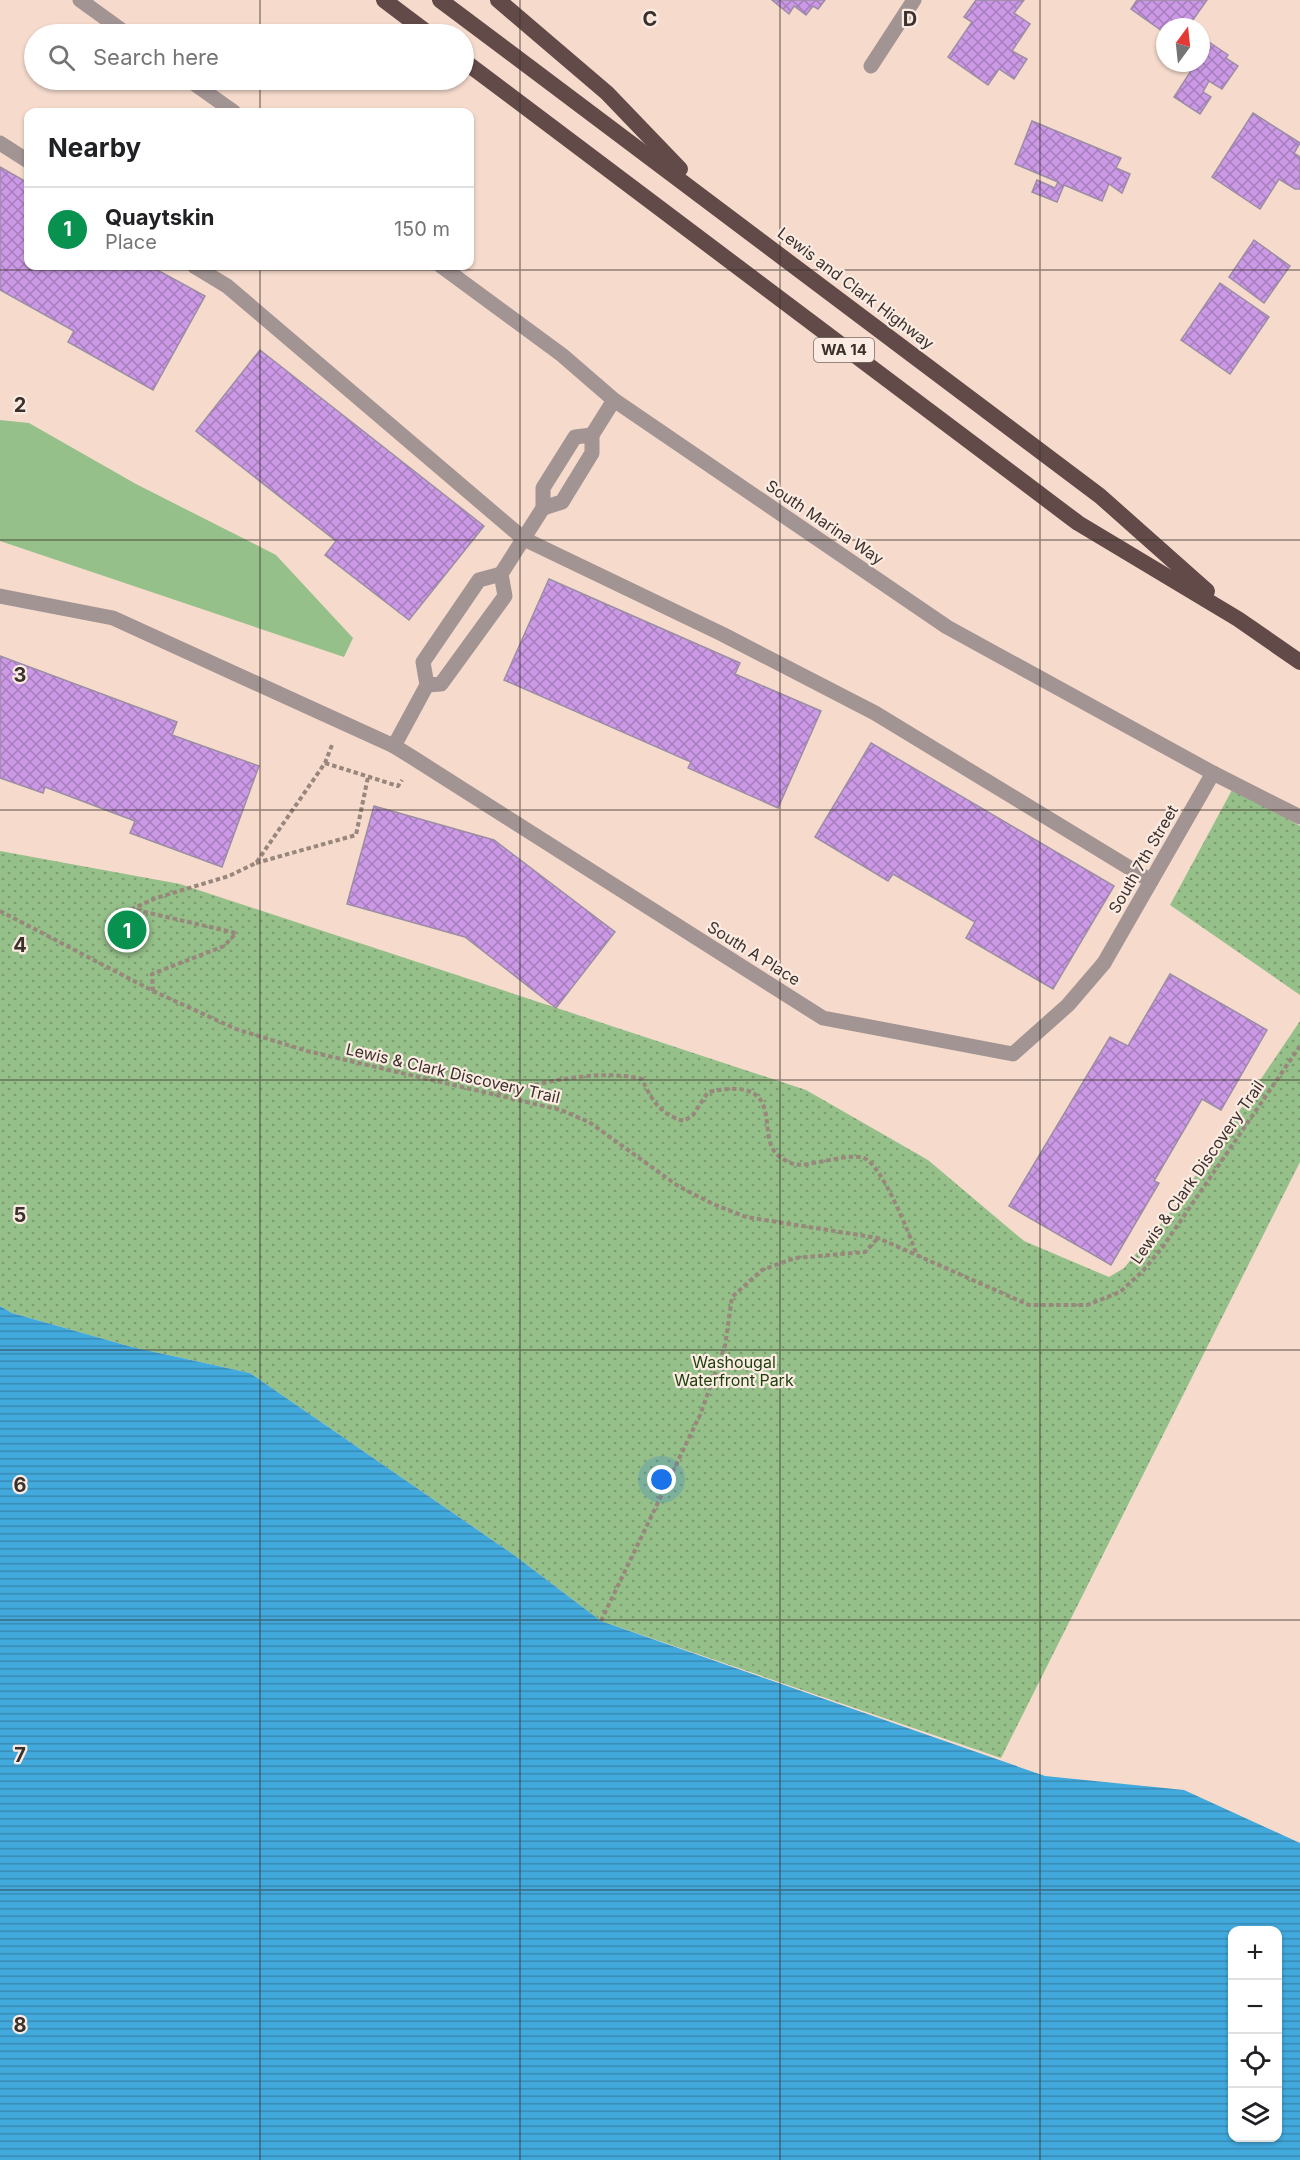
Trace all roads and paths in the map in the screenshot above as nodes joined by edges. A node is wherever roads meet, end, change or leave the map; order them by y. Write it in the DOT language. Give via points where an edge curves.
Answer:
graph roads {
  1 [pos="80,0"];
  2 [pos="384,0"];
  3 [pos="440,0"];
  4 [pos="498,0"];
  5 [pos="914,0"];
  6 [pos="113,24"];
  7 [pos="416,24"];
  8 [pos="472,24"];
  9 [pos="474,25"];
  10 [pos="871,66"];
  11 [pos="474,69"];
  12 [pos="203,90"];
  13 [pos="228,108"];
  14 [pos="0,144"];
  15 [pos="24,159"];
  16 [pos="712,202"];
  17 [pos="201,270"];
  18 [pos="446,270"];
  19 [pos="615,400"];
  20 [pos="592,435"];
  21 [pos="543,507"];
  22 [pos="524,539"];
  23 [pos="501,574"];
  24 [pos="0,596"];
  25 [pos="1238,619"];
  26 [pos="1300,662"];
  27 [pos="427,685"];
  28 [pos="341,722"];
  29 [pos="394,746"];
  30 [pos="415,759"];
  31 [pos="325,763"];
  32 [pos="1213,773"];
  33 [pos="368,777"];
  34 [pos="1300,817"];
  35 [pos="256,863"];
  36 [pos="1151,881"];
  37 [pos="0,911"];
  38 [pos="1104,963"];
  39 [pos="153,991"];
  40 [pos="1300,1046"];
  41 [pos="495,1094"];
  42 [pos="878,1238"];
  43 [pos="916,1254"];
  44 [pos="601,1621"];
  1 -- 6 [label="street"];
  2 -- 7 [label="highway"];
  3 -- 8 [label="highway, Lewis and Clark Highway / WA 14"];
  4 -- 16 [label="highway" via="607,93"];
  5 -- 10 [label="street"];
  9 -- 16 [label="highway, Lewis and Clark Highway / WA 14"];
  11 -- 25 [label="highway, Lewis and Clark Highway / WA 14" via="1078,523"];
  12 -- 13 [label="street"];
  14 -- 15 [label="street"];
  16 -- 25 [label="highway, Lewis and Clark Highway / WA 14" via="1100,496"];
  17 -- 22 [label="street" via="227,286"];
  18 -- 19 [label="street, South Marina Way" via="562,355"];
  19 -- 20 [label="street"];
  19 -- 32 [label="street, South Marina Way" via="947,627"];
  20 -- 21 [label="street" via="592,453 562,502"];
  20 -- 21 [label="street" via="575,437 543,488"];
  21 -- 22 [label="street"];
  22 -- 23 [label="street"];
  22 -- 36 [label="street" via="875,713"];
  23 -- 27 [label="street" via="505,596 441,684"];
  23 -- 27 [label="street" via="479,580 423,662"];
  24 -- 28 [label="street, South A Place" via="113,618"];
  25 -- 26 [label="highway, Lewis and Clark Highway / WA 14"];
  27 -- 29 [label="street"];
  28 -- 29 [label="street, South A Place"];
  28 -- 31 [label="path"];
  29 -- 30 [label="street, South A Place"];
  30 -- 33 [label="path" via="398,786"];
  30 -- 38 [label="street, South A Place" via="823,1018 1013,1054 1068,1005"];
  31 -- 33 [label="path"];
  31 -- 35 [label="path"];
  32 -- 34 [label="street, South Marina Way"];
  32 -- 36 [label="street, South 7th Street"];
  33 -- 35 [label="path" via="356,835"];
  35 -- 39 [label="path" via="132,909 236,933 224,946 152,974"];
  36 -- 38 [label="street, South 7th Street"];
  37 -- 39 [label="path, Lewis & Clark Discovery Trail"];
  39 -- 41 [label="path, Lewis & Clark Discovery Trail" via="236,1029 307,1051"];
  40 -- 43 [label="path, Lewis & Clark Discovery Trail" via="1162,1248 1120,1292 1088,1305 1029,1305"];
  41 -- 42 [label="path, Lewis & Clark Discovery Trail" via="561,1110 589,1122 678,1186 746,1217"];
  41 -- 43 [label="path" via="555,1081 621,1074 642,1079 649,1095 667,1116 684,1121 693,1115 708,1092 732,1087 751,1093 767,1113 770,1145 779,1157 801,1167 862,1157 872,1162 903,1217"];
  42 -- 43 [label="path, Lewis & Clark Discovery Trail"];
  42 -- 44 [label="path" via="865,1252 795,1258 762,1270 732,1297 725,1346 700,1415"];
}
